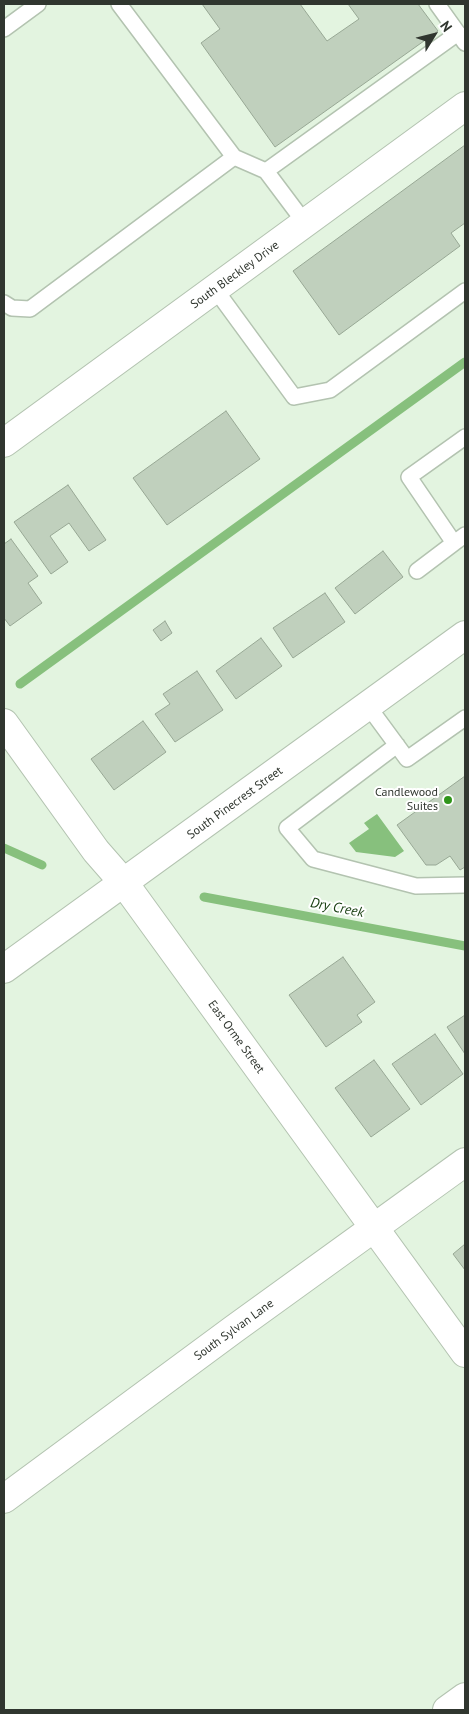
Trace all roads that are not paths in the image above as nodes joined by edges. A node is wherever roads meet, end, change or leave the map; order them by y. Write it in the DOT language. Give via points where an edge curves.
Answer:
graph roads {
  1 [pos="38,4"];
  2 [pos="119,4"];
  3 [pos="437,4"];
  4 [pos="4,29"];
  5 [pos="462,38"];
  6 [pos="465,106"];
  7 [pos="234,157"];
  8 [pos="266,171"];
  9 [pos="305,223"];
  10 [pos="215,289"];
  11 [pos="465,291"];
  12 [pos="4,303"];
  13 [pos="465,437"];
  14 [pos="4,443"];
  15 [pos="460,539"];
  16 [pos="417,571"];
  17 [pos="465,635"];
  18 [pos="368,706"];
  19 [pos="465,718"];
  20 [pos="4,723"];
  21 [pos="397,745"];
  22 [pos="124,883"];
  23 [pos="465,885"];
  24 [pos="4,970"];
  25 [pos="465,1162"];
  26 [pos="375,1228"];
  27 [pos="465,1353"];
  28 [pos="4,1499"];
  29 [pos="465,1697"];
  30 [pos="447,1710"];
  1 -- 4 [label="lane"];
  2 -- 7 [label="lane"];
  3 -- 5 [label="lane"];
  5 -- 8 [label="lane"];
  6 -- 9 [label="street, South Bleckley Drive"];
  7 -- 8 [label="lane"];
  7 -- 12 [label="lane" via="30,308 12,308"];
  8 -- 9 [label="lane"];
  9 -- 10 [label="street, South Bleckley Drive"];
  10 -- 11 [label="lane" via="294,397 330,390"];
  10 -- 14 [label="street, South Bleckley Drive"];
  13 -- 15 [label="lane" via="409,477"];
  15 -- 16 [label="lane"];
  17 -- 18 [label="street, South Pinecrest Street"];
  18 -- 21 [label="lane"];
  18 -- 22 [label="street, South Pinecrest Street"];
  19 -- 21 [label="lane" via="407,759"];
  20 -- 22 [label="street, East Orme Street" via="96,851"];
  21 -- 23 [label="lane" via="287,828 313,859 416,886"];
  22 -- 24 [label="street, South Pinecrest Street"];
  22 -- 26 [label="street, East Orme Street"];
  25 -- 26 [label="street, South Sylvan Lane"];
  26 -- 27 [label="street, East Orme Street"];
  26 -- 28 [label="street, South Sylvan Lane"];
  29 -- 30 [label="street"];
}
